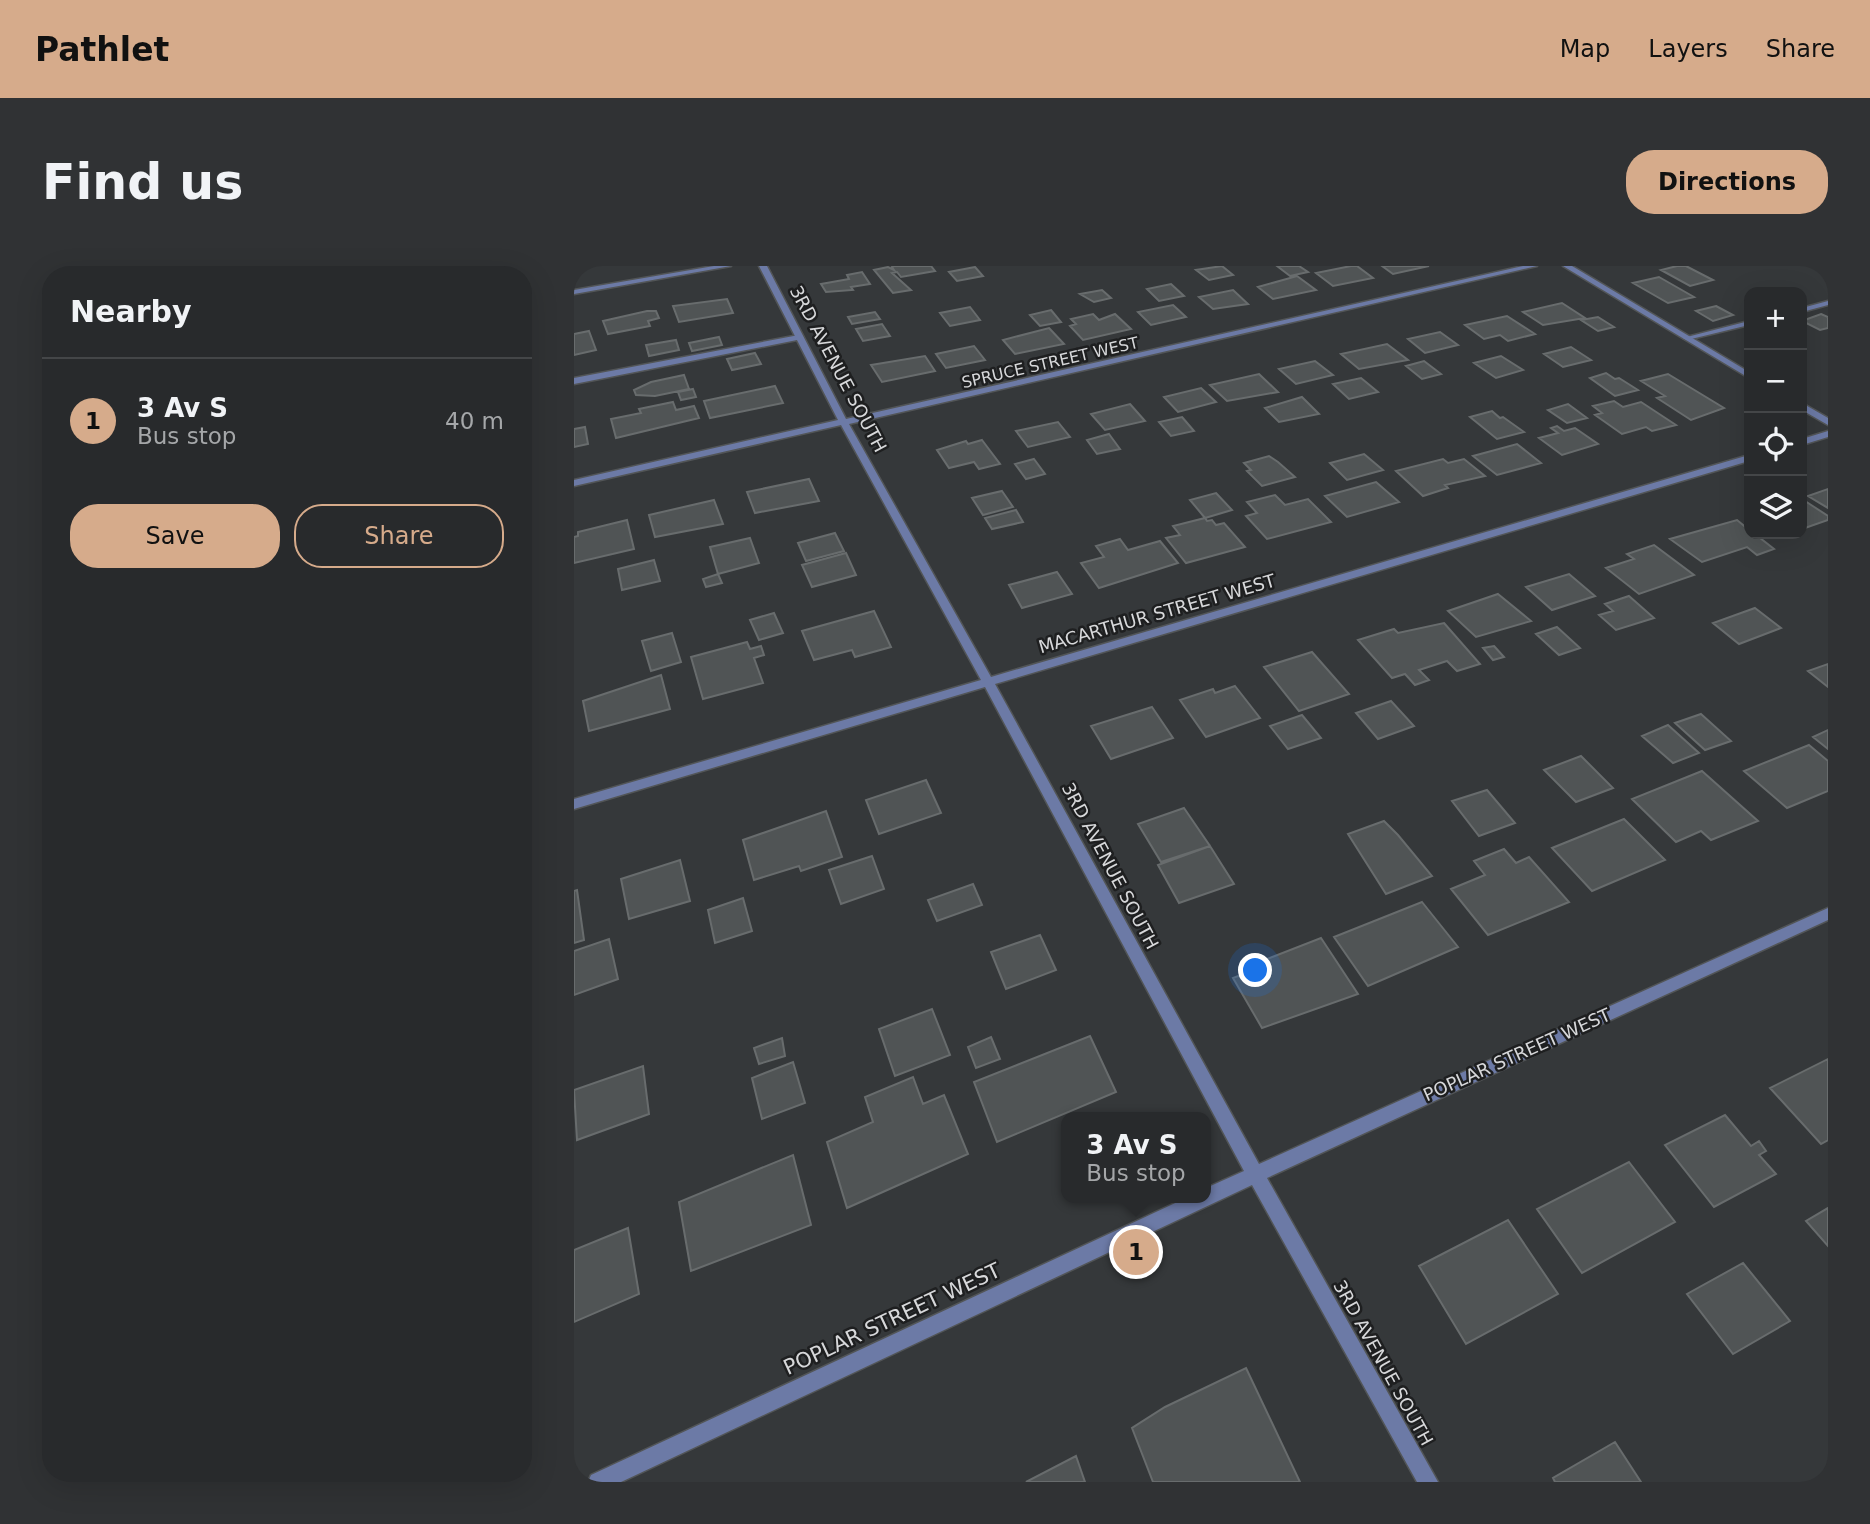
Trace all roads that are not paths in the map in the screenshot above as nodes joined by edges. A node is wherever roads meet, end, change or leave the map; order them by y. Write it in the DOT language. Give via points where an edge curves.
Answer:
graph roads {
  1 [pos="727,266"];
  2 [pos="763,266"];
  3 [pos="1533,266"];
  4 [pos="1567,266"];
  5 [pos="574,292"];
  6 [pos="1828,303"];
  7 [pos="1807,309"];
  8 [pos="1744,324"];
  9 [pos="799,337"];
  10 [pos="1687,338"];
  11 [pos="1744,372"];
  12 [pos="574,381"];
  13 [pos="1807,409"];
  14 [pos="1828,422"];
  15 [pos="844,423"];
  16 [pos="1828,435"];
  17 [pos="1807,441"];
  18 [pos="1744,459"];
  19 [pos="574,483"];
  20 [pos="988,682"];
  21 [pos="574,804"];
  22 [pos="1828,914"];
  23 [pos="1255,1174"];
  24 [pos="1211,1194"];
  25 [pos="1192,1203"];
  26 [pos="598,1482"];
  27 [pos="1428,1482"];
  1 -- 5 [label="street"];
  2 -- 9 [label="street, 3RD AVENUE SOUTH"];
  3 -- 15 [label="street, SPRUCE STREET WEST"];
  4 -- 10 [label="street"];
  6 -- 7 [label="street"];
  8 -- 10 [label="street"];
  9 -- 12 [label="street"];
  9 -- 15 [label="street, 3RD AVENUE SOUTH"];
  10 -- 11 [label="street"];
  13 -- 14 [label="street"];
  15 -- 19 [label="street, SPRUCE STREET WEST"];
  15 -- 20 [label="street, 3RD AVENUE SOUTH"];
  16 -- 17 [label="street"];
  18 -- 20 [label="street, MACARTHUR STREET WEST"];
  20 -- 21 [label="street, MACARTHUR STREET WEST"];
  20 -- 23 [label="street, 3RD AVENUE SOUTH"];
  22 -- 23 [label="street, POPLAR STREET WEST"];
  23 -- 24 [label="street, POPLAR STREET WEST"];
  23 -- 27 [label="street, 3RD AVENUE SOUTH"];
  25 -- 26 [label="street, POPLAR STREET WEST"];
}
